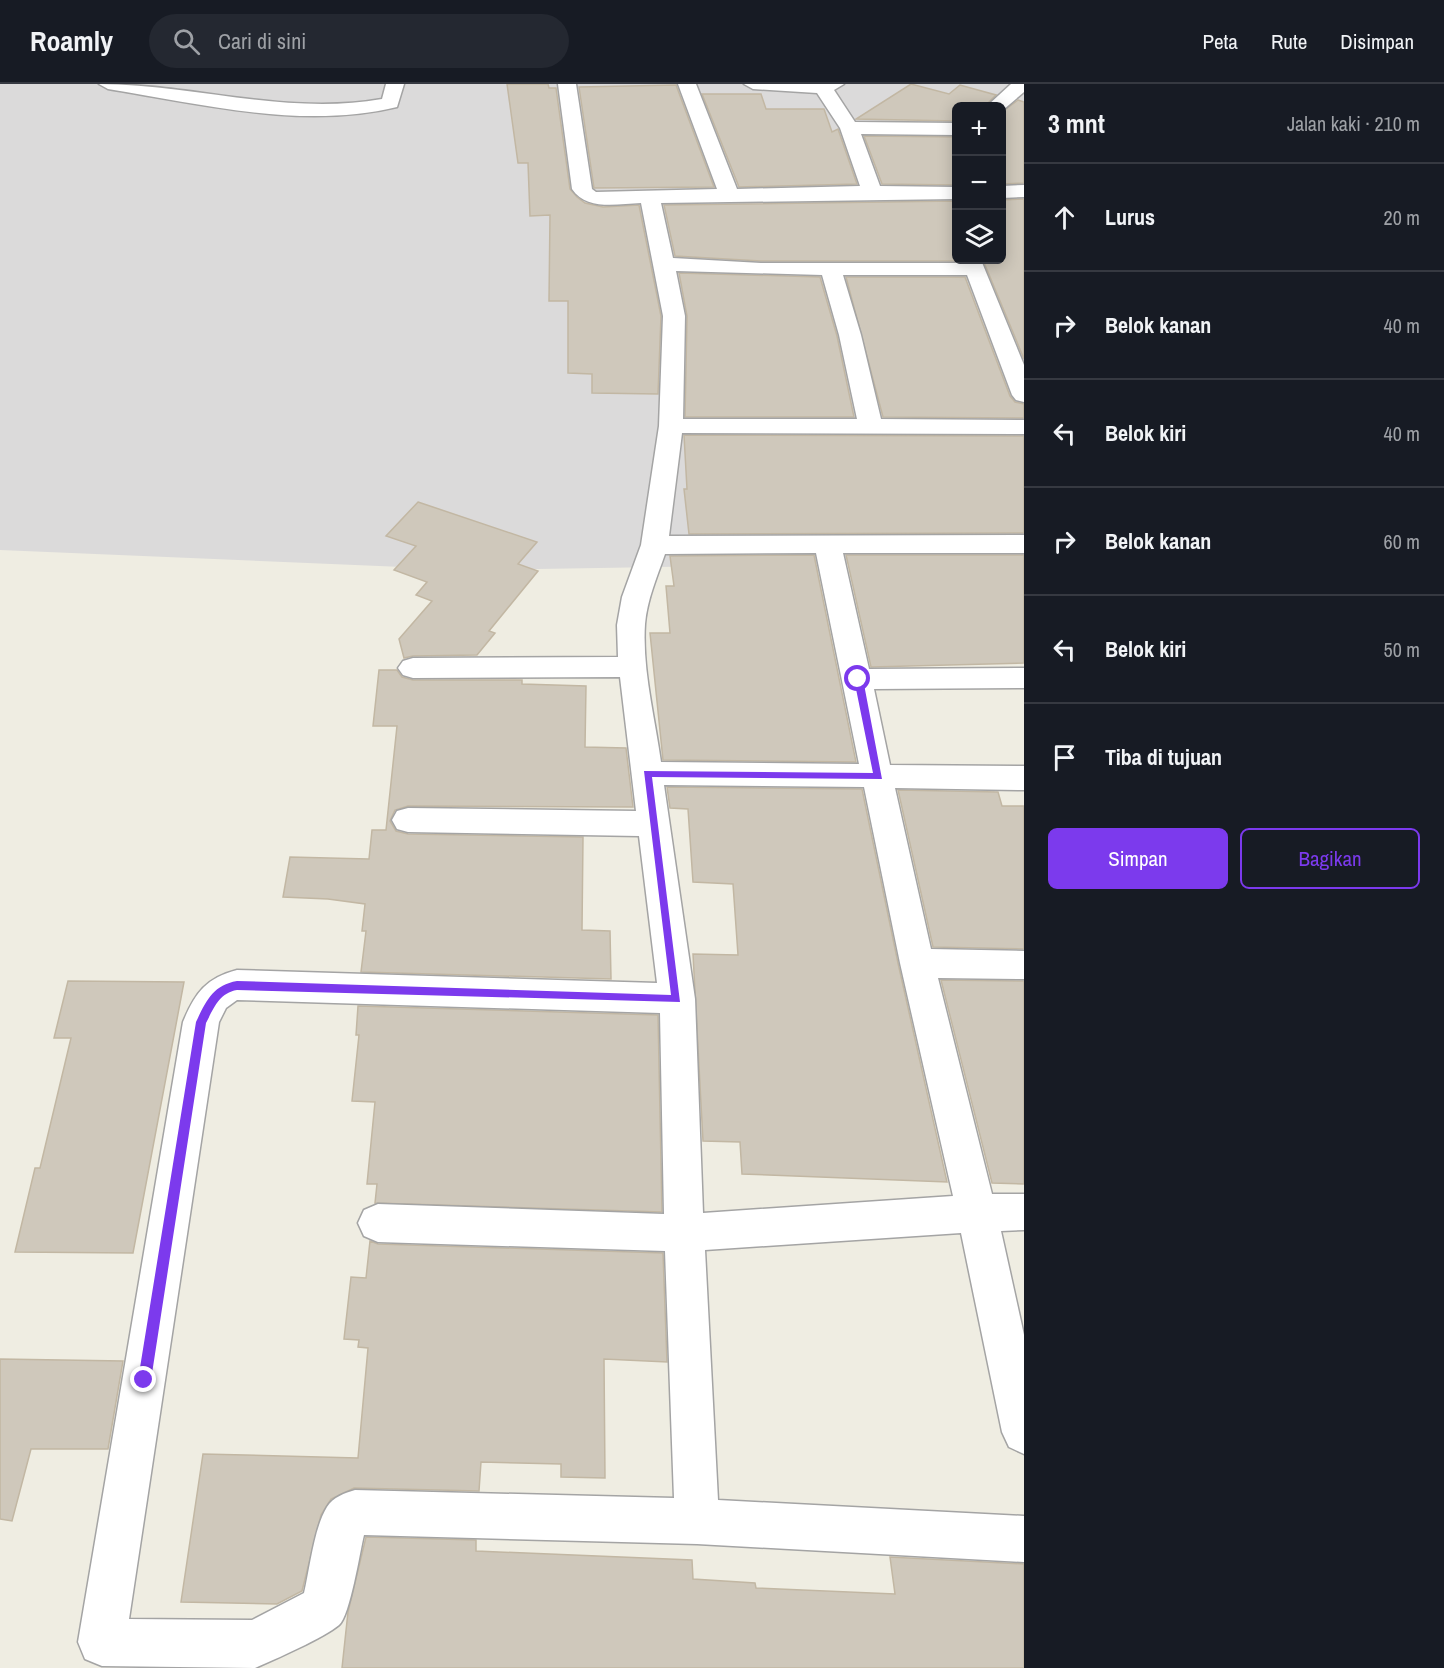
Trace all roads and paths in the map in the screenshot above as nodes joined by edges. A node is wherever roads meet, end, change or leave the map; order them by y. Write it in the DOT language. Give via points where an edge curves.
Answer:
graph roads {
  1 [pos="108,84"];
  2 [pos="395,84"];
  3 [pos="567,84"];
  4 [pos="687,84"];
  5 [pos="753,84"];
  6 [pos="1016,85"];
  7 [pos="829,86"];
  8 [pos="1000,102"];
  9 [pos="849,128"];
  10 [pos="952,129"];
  11 [pos="1024,191"];
  12 [pos="872,192"];
  13 [pos="1006,192"];
  14 [pos="730,196"];
  15 [pos="650,198"];
  16 [pos="952,200"];
  17 [pos="665,264"];
  18 [pos="973,264"];
  19 [pos="831,270"];
  20 [pos="1024,395"];
  21 [pos="671,426"];
  22 [pos="871,427"];
  23 [pos="1024,427"];
  24 [pos="828,544"];
  25 [pos="1024,544"];
  26 [pos="654,545"];
  27 [pos="633,667"];
  28 [pos="413,668"];
  29 [pos="1024,678"];
  30 [pos="858,679"];
  31 [pos="647,773"];
  32 [pos="879,776"];
  33 [pos="1024,778"];
  34 [pos="408,820"];
  35 [pos="653,824"];
  36 [pos="917,963"];
  37 [pos="1024,965"];
  38 [pos="677,999"];
  39 [pos="977,1212"];
  40 [pos="1024,1212"];
  41 [pos="378,1223"];
  42 [pos="684,1233"];
  43 [pos="1024,1432"];
  44 [pos="697,1521"];
  45 [pos="1024,1539"];
  46 [pos="255,1656"];
  1 -- 2 [label="street" via="206,101 302,110 390,103"];
  3 -- 15 [label="street" via="586,195 603,199"];
  4 -- 14 [label="street"];
  5 -- 7 [label="street"];
  6 -- 8 [label="street"];
  7 -- 9 [label="street"];
  9 -- 10 [label="street"];
  9 -- 12 [label="street"];
  11 -- 13 [label="street"];
  12 -- 14 [label="street"];
  12 -- 16 [label="street"];
  14 -- 15 [label="street"];
  15 -- 17 [label="street"];
  17 -- 19 [label="street"];
  17 -- 21 [label="street" via="674,316"];
  18 -- 19 [label="street"];
  18 -- 20 [label="street"];
  19 -- 22 [label="street"];
  21 -- 22 [label="street"];
  21 -- 26 [label="street"];
  22 -- 23 [label="street"];
  24 -- 25 [label="street"];
  24 -- 26 [label="street"];
  24 -- 30 [label="street"];
  26 -- 27 [label="street" via="631,625"];
  27 -- 28 [label="street"];
  27 -- 31 [label="street"];
  29 -- 30 [label="street"];
  30 -- 32 [label="street"];
  31 -- 32 [label="street"];
  31 -- 35 [label="street"];
  32 -- 33 [label="street"];
  32 -- 36 [label="street"];
  34 -- 35 [label="street"];
  35 -- 38 [label="street"];
  36 -- 37 [label="street"];
  36 -- 39 [label="street"];
  38 -- 42 [label="street"];
  38 -- 46 [label="street" via="237,985 225,987 207,1007 201,1022 102,1642"];
  39 -- 40 [label="street"];
  39 -- 42 [label="street"];
  39 -- 43 [label="street"];
  41 -- 42 [label="street"];
  42 -- 44 [label="street"];
  44 -- 45 [label="street"];
  44 -- 46 [label="street" via="355,1512 344,1521 324,1608"];
}
